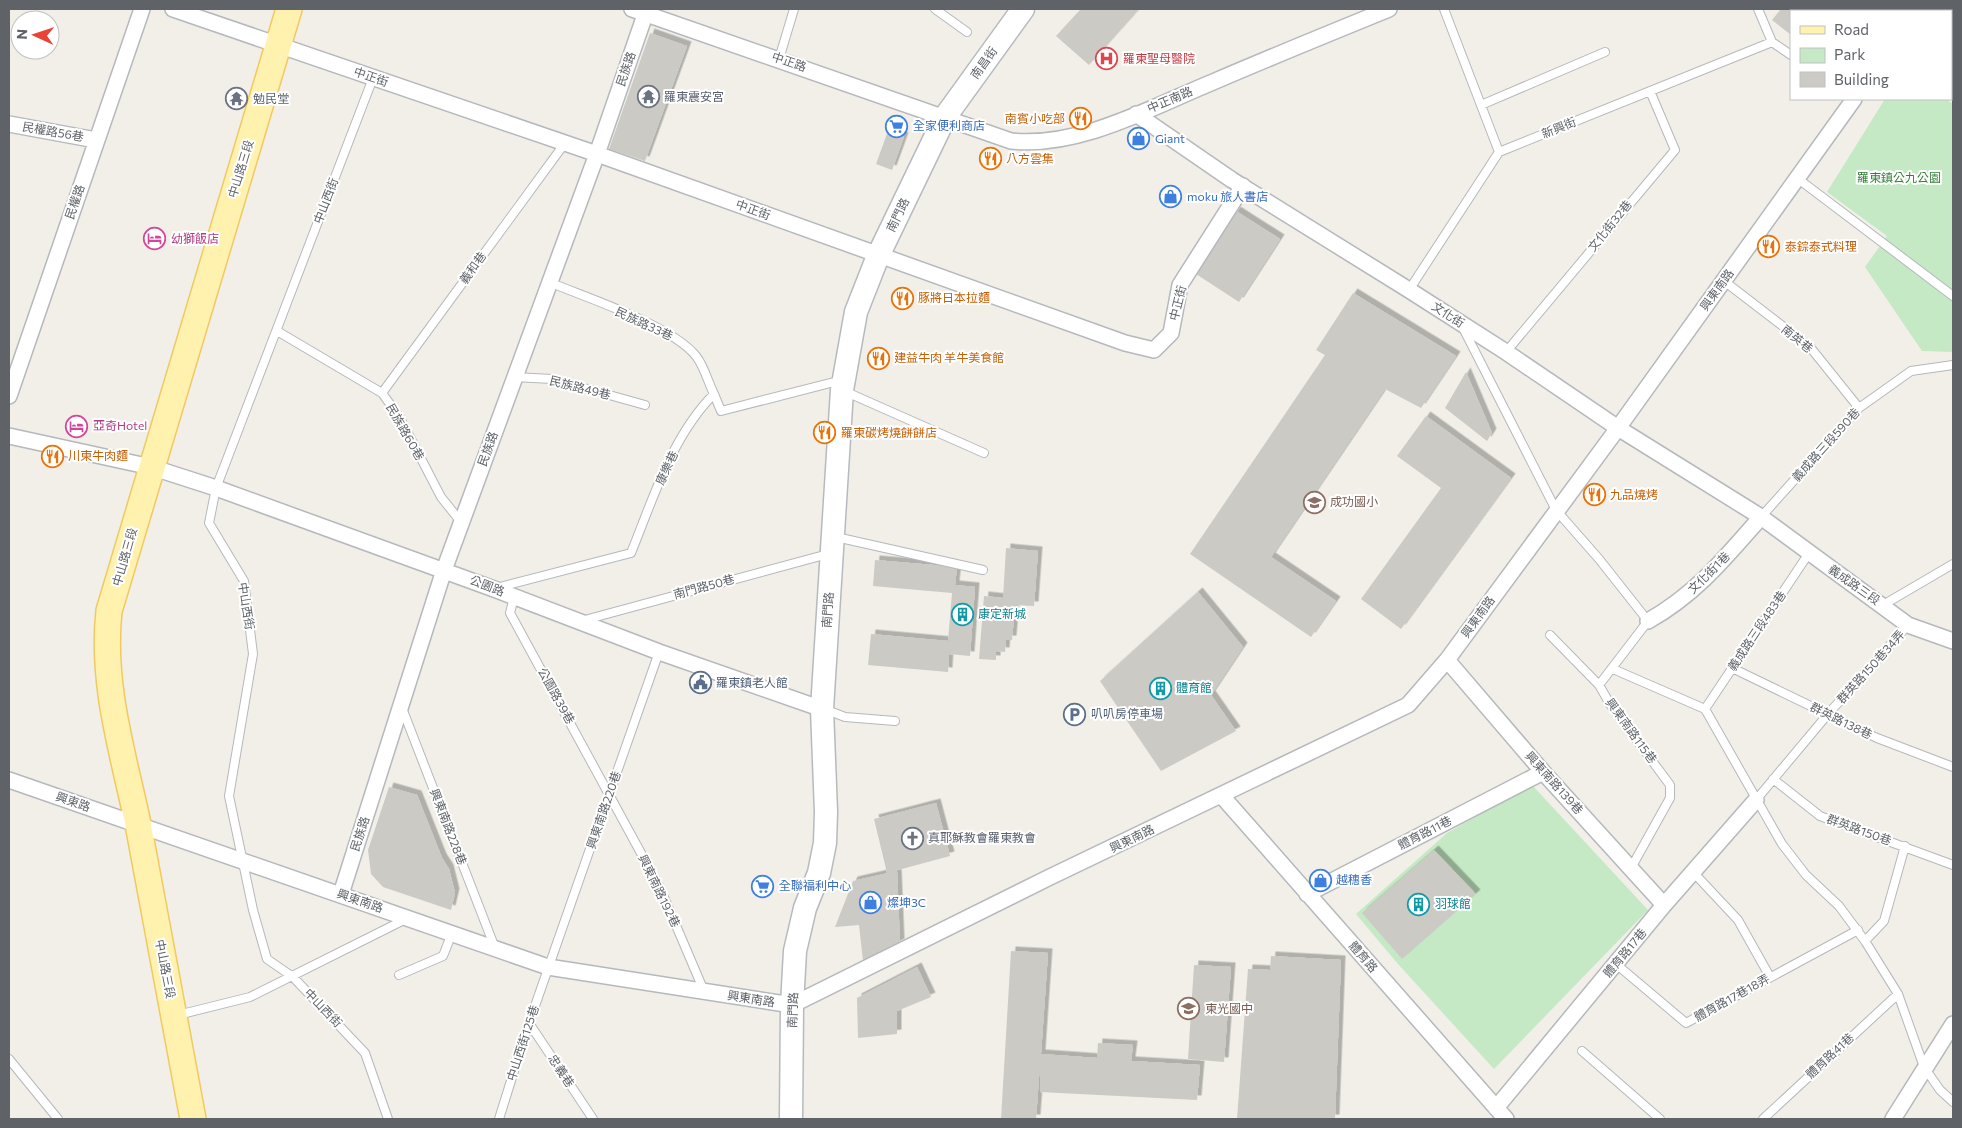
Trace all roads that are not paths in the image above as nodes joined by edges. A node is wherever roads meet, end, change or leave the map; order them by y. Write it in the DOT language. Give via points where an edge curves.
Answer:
graph roads {
  1 [pos="142,9"];
  2 [pos="173,9"];
  3 [pos="289,9"];
  4 [pos="794,9"];
  5 [pos="935,9"];
  6 [pos="1023,9"];
  7 [pos="1388,9"];
  8 [pos="1444,9"];
  9 [pos="1758,9"];
  10 [pos="642,10"];
  11 [pos="966,32"];
  12 [pos="1772,42"];
  13 [pos="279,45"];
  14 [pos="1606,52"];
  15 [pos="1790,54"];
  16 [pos="779,59"];
  17 [pos="373,78"];
  18 [pos="1650,91"];
  19 [pos="1853,100"];
  20 [pos="1481,105"];
  21 [pos="1136,114"];
  22 [pos="945,117"];
  23 [pos="9,124"];
  24 [pos="96,140"];
  25 [pos="564,143"];
  26 [pos="1499,152"];
  27 [pos="597,154"];
  28 [pos="1797,178"];
  29 [pos="1243,186"];
  30 [pos="878,256"];
  31 [pos="1724,281"];
  32 [pos="549,282"];
  33 [pos="1410,290"];
  34 [pos="1953,296"];
  35 [pos="1461,324"];
  36 [pos="277,331"];
  37 [pos="1506,352"];
  38 [pos="1953,365"];
  39 [pos="514,377"];
  40 [pos="843,385"];
  41 [pos="382,393"];
  42 [pos="714,394"];
  43 [pos="9,396"];
  44 [pos="645,405"];
  45 [pos="1859,408"];
  46 [pos="1618,428"];
  47 [pos="9,436"];
  48 [pos="984,453"];
  49 [pos="151,467"];
  50 [pos="216,488"];
  51 [pos="1556,510"];
  52 [pos="1761,516"];
  53 [pos="462,522"];
  54 [pos="832,545"];
  55 [pos="1809,553"];
  56 [pos="1953,564"];
  57 [pos="444,570"];
  58 [pos="983,570"];
  59 [pos="494,588"];
  60 [pos="514,597"];
  61 [pos="1883,605"];
  62 [pos="1648,620"];
  63 [pos="577,622"];
  64 [pos="1908,625"];
  65 [pos="1550,635"];
  66 [pos="1953,641"];
  67 [pos="659,652"];
  68 [pos="1446,660"];
  69 [pos="1732,668"];
  70 [pos="1613,670"];
  71 [pos="1599,685"];
  72 [pos="401,706"];
  73 [pos="822,709"];
  74 [pos="1705,709"];
  75 [pos="1828,714"];
  76 [pos="895,721"];
  77 [pos="1953,767"];
  78 [pos="1543,772"];
  79 [pos="1773,779"];
  80 [pos="9,780"];
  81 [pos="609,794"];
  82 [pos="1222,795"];
  83 [pos="1756,800"];
  84 [pos="137,824"];
  85 [pos="1905,846"];
  86 [pos="242,860"];
  87 [pos="1953,865"];
  88 [pos="1631,868"];
  89 [pos="1693,872"];
  90 [pos="341,894"];
  91 [pos="1307,894"];
  92 [pos="1664,905"];
  93 [pos="409,918"];
  94 [pos="1858,930"];
  95 [pos="452,933"];
  96 [pos="1865,941"];
  97 [pos="495,948"];
  98 [pos="1616,964"];
  99 [pos="548,967"];
  100 [pos="399,975"];
  101 [pos="1770,977"];
  102 [pos="293,978"];
  103 [pos="704,991"];
  104 [pos="1898,994"];
  105 [pos="792,1005"];
  106 [pos="173,1016"];
  107 [pos="529,1023"];
  108 [pos="1953,1024"];
  109 [pos="1582,1051"];
  110 [pos="9,1059"];
  111 [pos="1924,1067"];
  112 [pos="17,1069"];
  113 [pos="9,1075"];
  114 [pos="1953,1102"];
  115 [pos="1501,1114"];
  116 [pos="58,1119"];
  117 [pos="193,1119"];
  118 [pos="388,1119"];
  119 [pos="500,1119"];
  120 [pos="593,1119"];
  121 [pos="791,1119"];
  122 [pos="1660,1119"];
  123 [pos="1762,1119"];
  124 [pos="1893,1119"];
  1 -- 24 [label="street, 民權路"];
  2 -- 13 [label="street, 中正街"];
  3 -- 13 [label="main road, 中山路三段"];
  4 -- 16 [label="lane"];
  5 -- 11 [label="lane"];
  6 -- 22 [label="street, 南昌街"];
  7 -- 21 [label="street, 中正南路"];
  8 -- 20 [label="lane"];
  9 -- 12 [label="lane"];
  10 -- 16 [label="street, 中正路"];
  10 -- 27 [label="street, 民族路"];
  12 -- 15 [label="lane"];
  12 -- 18 [label="lane, 新興街"];
  13 -- 17 [label="street, 中正街"];
  13 -- 49 [label="main road, 中山路三段"];
  14 -- 20 [label="lane"];
  16 -- 22 [label="street, 中正路"];
  17 -- 25 [label="street, 中正街"];
  17 -- 36 [label="lane, 中山西街"];
  18 -- 26 [label="lane, 新興街"];
  18 -- 37 [label="lane, 文化街32巷" via="1675,150"];
  19 -- 28 [label="street, 興東南路"];
  20 -- 26 [label="lane"];
  21 -- 22 [label="street, 中正南路" via="1070,138 1035,144 1011,141"];
  21 -- 29 [label="street, 文化街"];
  22 -- 30 [label="street, 南門路"];
  23 -- 24 [label="street, 民權路56巷"];
  24 -- 43 [label="street, 民權路"];
  25 -- 27 [label="street, 中正街"];
  25 -- 41 [label="lane, 義和巷"];
  26 -- 33 [label="lane"];
  27 -- 30 [label="street, 中正街"];
  27 -- 32 [label="street, 民族路"];
  28 -- 31 [label="street, 興東南路"];
  28 -- 34 [label="lane"];
  29 -- 30 [label="street, 中正街" via="1180,285 1170,333 1154,350 1124,343"];
  29 -- 33 [label="street, 文化街"];
  30 -- 40 [label="street, 南門路" via="856,312"];
  31 -- 45 [label="lane, 南英巷" via="1810,347"];
  31 -- 46 [label="street, 興東南路"];
  32 -- 39 [label="street, 民族路"];
  32 -- 42 [label="lane, 民族路33巷" via="661,330 683,343 697,357"];
  33 -- 35 [label="street, 文化街"];
  35 -- 37 [label="street, 文化街"];
  35 -- 51 [label="lane"];
  36 -- 41 [label="lane, 民族路60巷"];
  36 -- 50 [label="lane, 中山西街"];
  37 -- 46 [label="street, 文化街"];
  38 -- 45 [label="lane, 義成路三段590巷" via="1911,371"];
  39 -- 44 [label="lane, 民族路49巷" via="552,379"];
  39 -- 53 [label="street, 民族路"];
  40 -- 42 [label="lane" via="721,411"];
  40 -- 48 [label="lane"];
  40 -- 54 [label="street, 南門路"];
  41 -- 53 [label="lane, 民族路60巷" via="400,418 441,497"];
  42 -- 59 [label="lane, 康樂巷" via="696,412 666,469 631,553"];
  45 -- 52 [label="lane, 義成路三段590巷"];
  46 -- 51 [label="street, 興東南路"];
  46 -- 52 [label="street, 文化街"];
  47 -- 49 [label="street, 公園路"];
  49 -- 50 [label="street, 公園路"];
  49 -- 84 [label="main road, 中山路三段" via="109,611 106,636 110,696"];
  50 -- 57 [label="street, 公園路"];
  50 -- 86 [label="lane, 中山西街" via="209,523 244,581 253,654 228,796"];
  51 -- 62 [label="lane"];
  51 -- 68 [label="street, 興東南路"];
  52 -- 55 [label="street, 義成路三段"];
  52 -- 62 [label="street, 文化街1巷" via="1711,574 1674,606"];
  53 -- 57 [label="street, 民族路"];
  54 -- 58 [label="lane"];
  54 -- 63 [label="lane, 南門路50巷"];
  54 -- 73 [label="street, 南門路"];
  55 -- 61 [label="street, 義成路三段"];
  55 -- 69 [label="lane, 義成路三段483巷"];
  56 -- 61 [label="lane"];
  57 -- 59 [label="street, 公園路"];
  57 -- 72 [label="street, 民族路"];
  59 -- 60 [label="street, 公園路"];
  60 -- 63 [label="street, 公園路"];
  60 -- 81 [label="lane, 公園路39巷" via="510,613"];
  61 -- 64 [label="street, 義成路三段"];
  62 -- 70 [label="lane, 興東南路115巷"];
  63 -- 67 [label="street, 公園路"];
  64 -- 66 [label="street, 義成路三段"];
  64 -- 75 [label="lane, 群英路150巷34弄"];
  65 -- 71 [label="lane"];
  67 -- 73 [label="street, 公園路"];
  67 -- 81 [label="lane, 興東南路220巷"];
  68 -- 78 [label="street, 興東南路139巷"];
  68 -- 82 [label="street, 興東南路" via="1408,705"];
  69 -- 74 [label="lane, 義成路三段483巷"];
  69 -- 75 [label="lane, 群英路138巷"];
  70 -- 71 [label="lane, 興東南路115巷"];
  70 -- 74 [label="lane"];
  71 -- 88 [label="lane, 興東南路115巷" via="1670,785 1670,798"];
  72 -- 90 [label="street, 民族路"];
  72 -- 97 [label="lane, 興東南路228巷"];
  73 -- 76 [label="lane" via="845,717"];
  73 -- 105 [label="street, 南門路" via="824,843 819,874 805,908 795,952"];
  74 -- 83 [label="lane"];
  75 -- 77 [label="lane, 群英路138巷" via="1877,738"];
  75 -- 79 [label="lane, 群英路150巷34弄"];
  78 -- 88 [label="street, 興東南路139巷"];
  78 -- 91 [label="street, 體育路11巷"];
  79 -- 83 [label="lane, 群英路150巷34弄"];
  79 -- 85 [label="lane, 群英路150巷" via="1820,816"];
  80 -- 84 [label="street, 興東路"];
  81 -- 99 [label="lane, 興東南路220巷"];
  81 -- 103 [label="lane, 興東南路192巷" via="660,888"];
  82 -- 91 [label="street, 體育路"];
  82 -- 105 [label="street, 興東南路"];
  83 -- 89 [label="street, 體育路17巷"];
  83 -- 94 [label="lane" via="1782,844 1806,875 1839,906"];
  84 -- 86 [label="street, 興東南路"];
  84 -- 106 [label="main road, 中山路三段"];
  85 -- 87 [label="lane, 群英路150巷"];
  85 -- 96 [label="lane" via="1884,921"];
  86 -- 90 [label="street, 興東南路"];
  86 -- 102 [label="lane, 中山西街" via="267,959"];
  88 -- 92 [label="street, 興東南路139巷"];
  89 -- 92 [label="street, 體育路17巷"];
  89 -- 101 [label="lane" via="1738,920"];
  90 -- 93 [label="street, 興東南路"];
  91 -- 115 [label="street, 體育路"];
  92 -- 98 [label="street, 體育路17巷"];
  93 -- 95 [label="street, 興東南路"];
  93 -- 102 [label="lane"];
  94 -- 96 [label="lane"];
  94 -- 101 [label="lane, 體育路17巷18弄"];
  95 -- 97 [label="street, 興東南路"];
  95 -- 100 [label="lane" via="443,956"];
  96 -- 104 [label="lane"];
  97 -- 99 [label="street, 興東南路"];
  98 -- 101 [label="lane, 體育路17巷18弄" via="1686,1023"];
  98 -- 115 [label="street, 體育路17巷"];
  99 -- 103 [label="street, 興東南路"];
  99 -- 107 [label="lane, 中山西街125巷"];
  102 -- 106 [label="lane" via="250,997"];
  102 -- 118 [label="lane, 中山西街" via="365,1053"];
  103 -- 105 [label="street, 興東南路"];
  104 -- 111 [label="lane"];
  104 -- 123 [label="lane, 體育路41巷"];
  105 -- 121 [label="street, 南門路"];
  106 -- 117 [label="main road, 中山路三段"];
  107 -- 119 [label="lane, 中山西街125巷"];
  107 -- 120 [label="lane, 忠義巷"];
  108 -- 111 [label="street"];
  109 -- 122 [label="lane"];
  110 -- 112 [label="lane"];
  111 -- 114 [label="lane"];
  111 -- 124 [label="street"];
  112 -- 113 [label="lane"];
  112 -- 116 [label="lane"];
}
